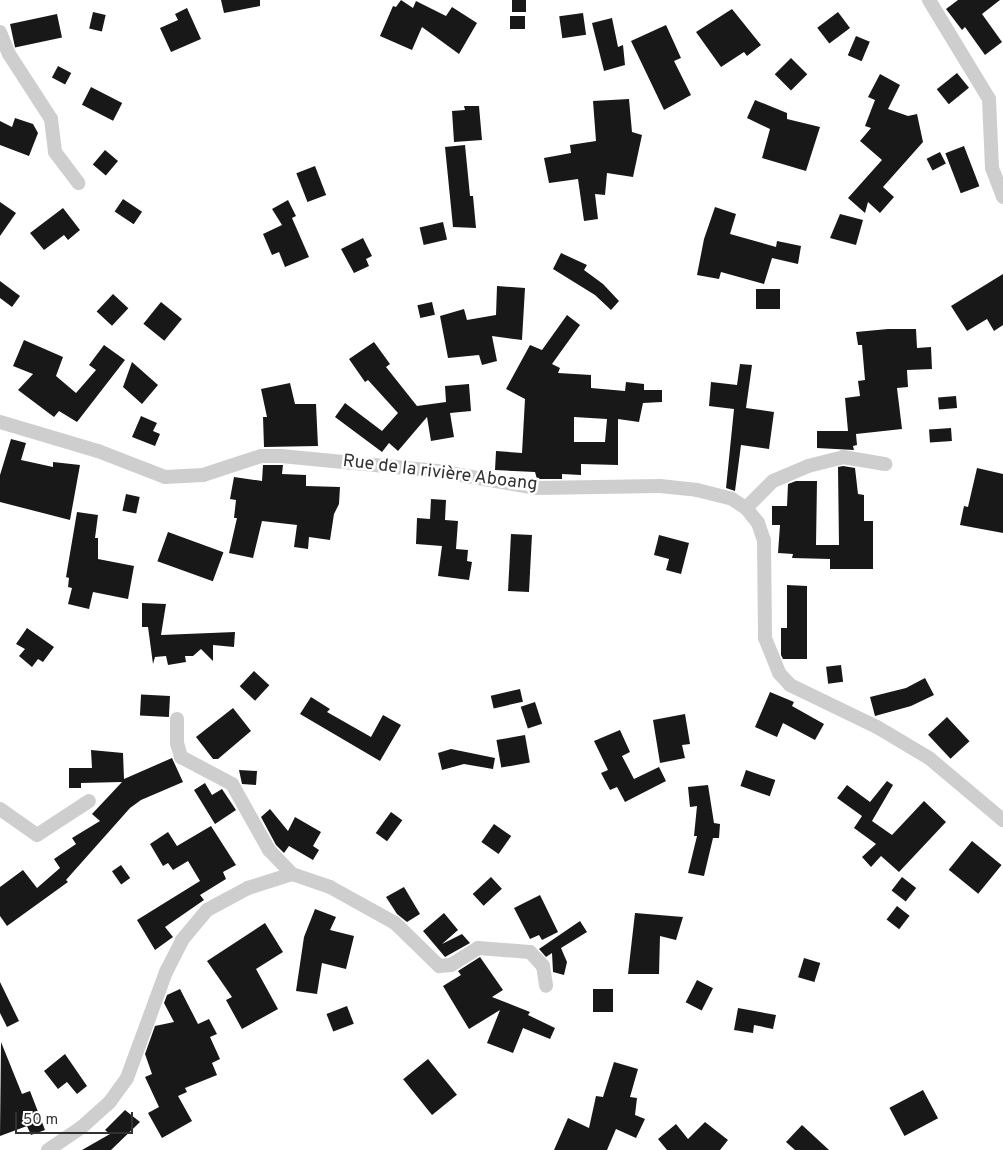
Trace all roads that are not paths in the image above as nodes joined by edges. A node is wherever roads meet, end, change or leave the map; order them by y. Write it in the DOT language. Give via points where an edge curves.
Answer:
graph roads {
  1 [pos="929,0"];
  2 [pos="0,32"];
  3 [pos="78,182"];
  4 [pos="1003,197"];
  5 [pos="0,422"];
  6 [pos="885,464"];
  7 [pos="746,508"];
  8 [pos="177,719"];
  9 [pos="89,801"];
  10 [pos="0,809"];
  11 [pos="1003,820"];
  12 [pos="292,874"];
  13 [pos="546,986"];
  14 [pos="48,1150"];
  1 -- 4 [label="street" via="989,99 992,168"];
  2 -- 3 [label="street" via="9,54 51,119 55,152"];
  5 -- 7 [label="street, Rue de la rivière Aboang" via="98,451 165,477 193,477 251,458 281,456 436,471 536,488 618,485 697,490 732,499"];
  6 -- 7 [label="street" via="843,457 808,466 773,481"];
  7 -- 11 [label="street, Rue de la rivière Aboang" via="758,523 764,540 765,638 780,673 790,685 877,727 921,753 948,771"];
  8 -- 12 [label="street" via="177,743 181,757 232,784 269,850"];
  9 -- 10 [label="street" via="38,835"];
  12 -- 13 [label="street" via="330,887 395,922 439,966 451,965 478,948 530,952 543,966"];
  12 -- 14 [label="street" via="248,888 207,910 182,940 166,972 127,1078 109,1103 82,1127"];
}
